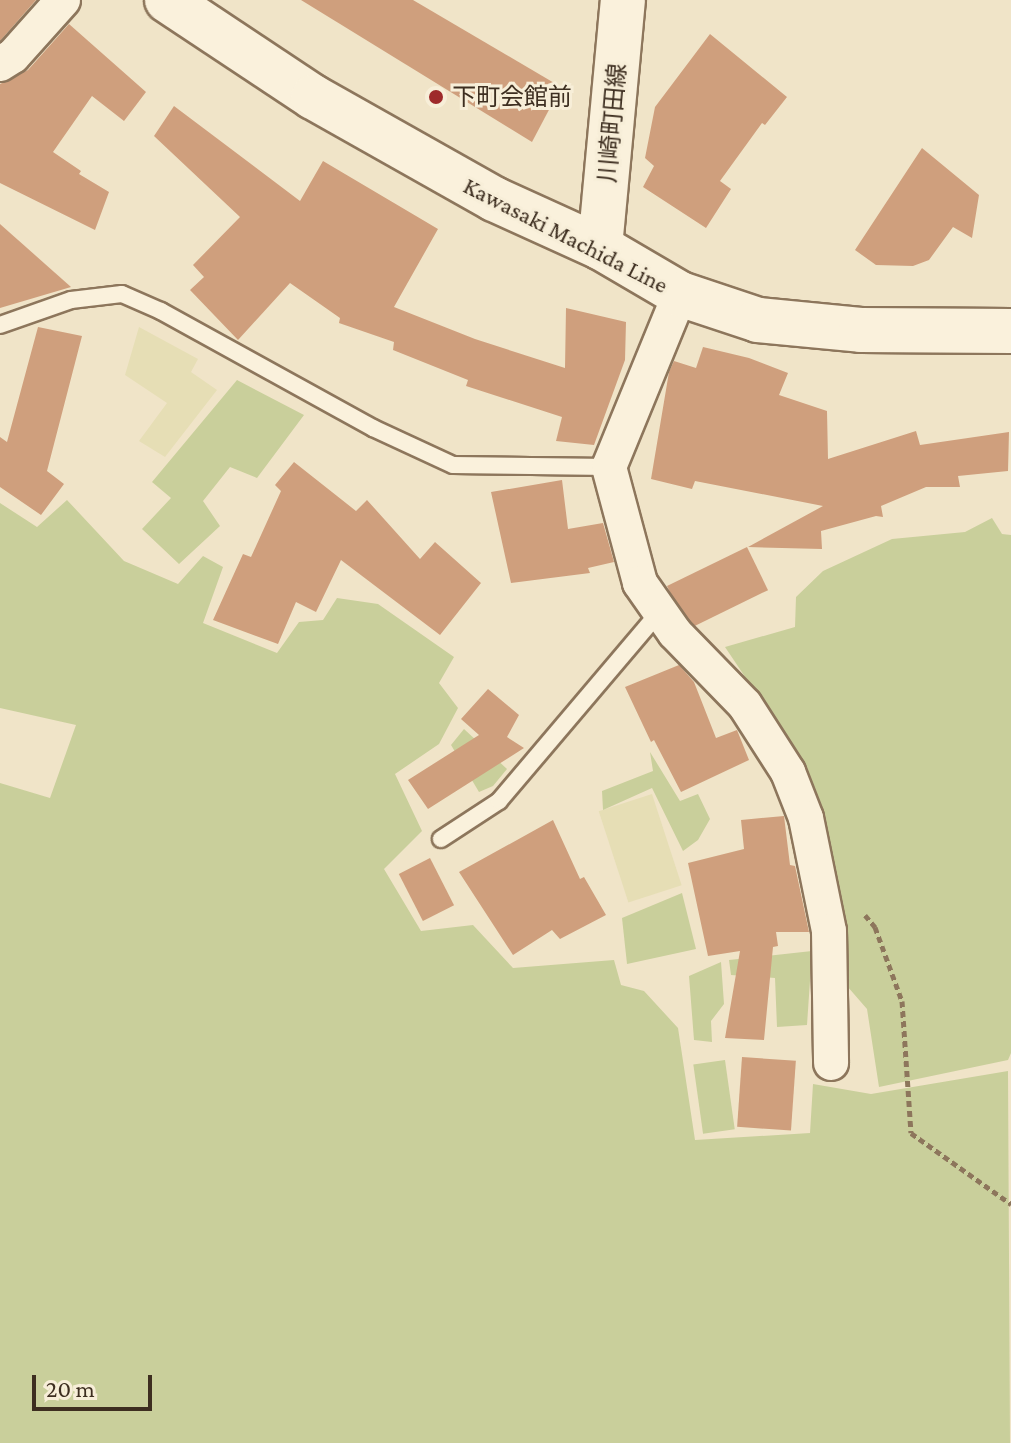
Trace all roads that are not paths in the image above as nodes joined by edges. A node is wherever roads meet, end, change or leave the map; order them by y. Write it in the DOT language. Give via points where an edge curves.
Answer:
graph roads {
  1 [pos="63,0"];
  2 [pos="167,0"];
  3 [pos="623,0"];
  4 [pos="0,64"];
  5 [pos="600,247"];
  6 [pos="680,294"];
  7 [pos="0,325"];
  8 [pos="1011,331"];
  9 [pos="609,467"];
  10 [pos="660,611"];
  11 [pos="441,839"];
  12 [pos="831,1063"];
  1 -- 4 [label="street"];
  2 -- 5 [label="main road, Kawasaki Machida Line" via="313,97 494,199"];
  3 -- 5 [label="main road, 川崎町田線"];
  5 -- 6 [label="main road, Kawasaki Machida Line"];
  6 -- 8 [label="main road, Kawasaki Machida Line" via="758,320 861,330"];
  6 -- 9 [label="street"];
  7 -- 9 [label="lane" via="71,300 122,294 453,465"];
  9 -- 10 [label="street" via="640,583"];
  10 -- 11 [label="lane" via="499,801"];
  10 -- 12 [label="street" via="745,705 788,772 806,818 829,931"];
}
